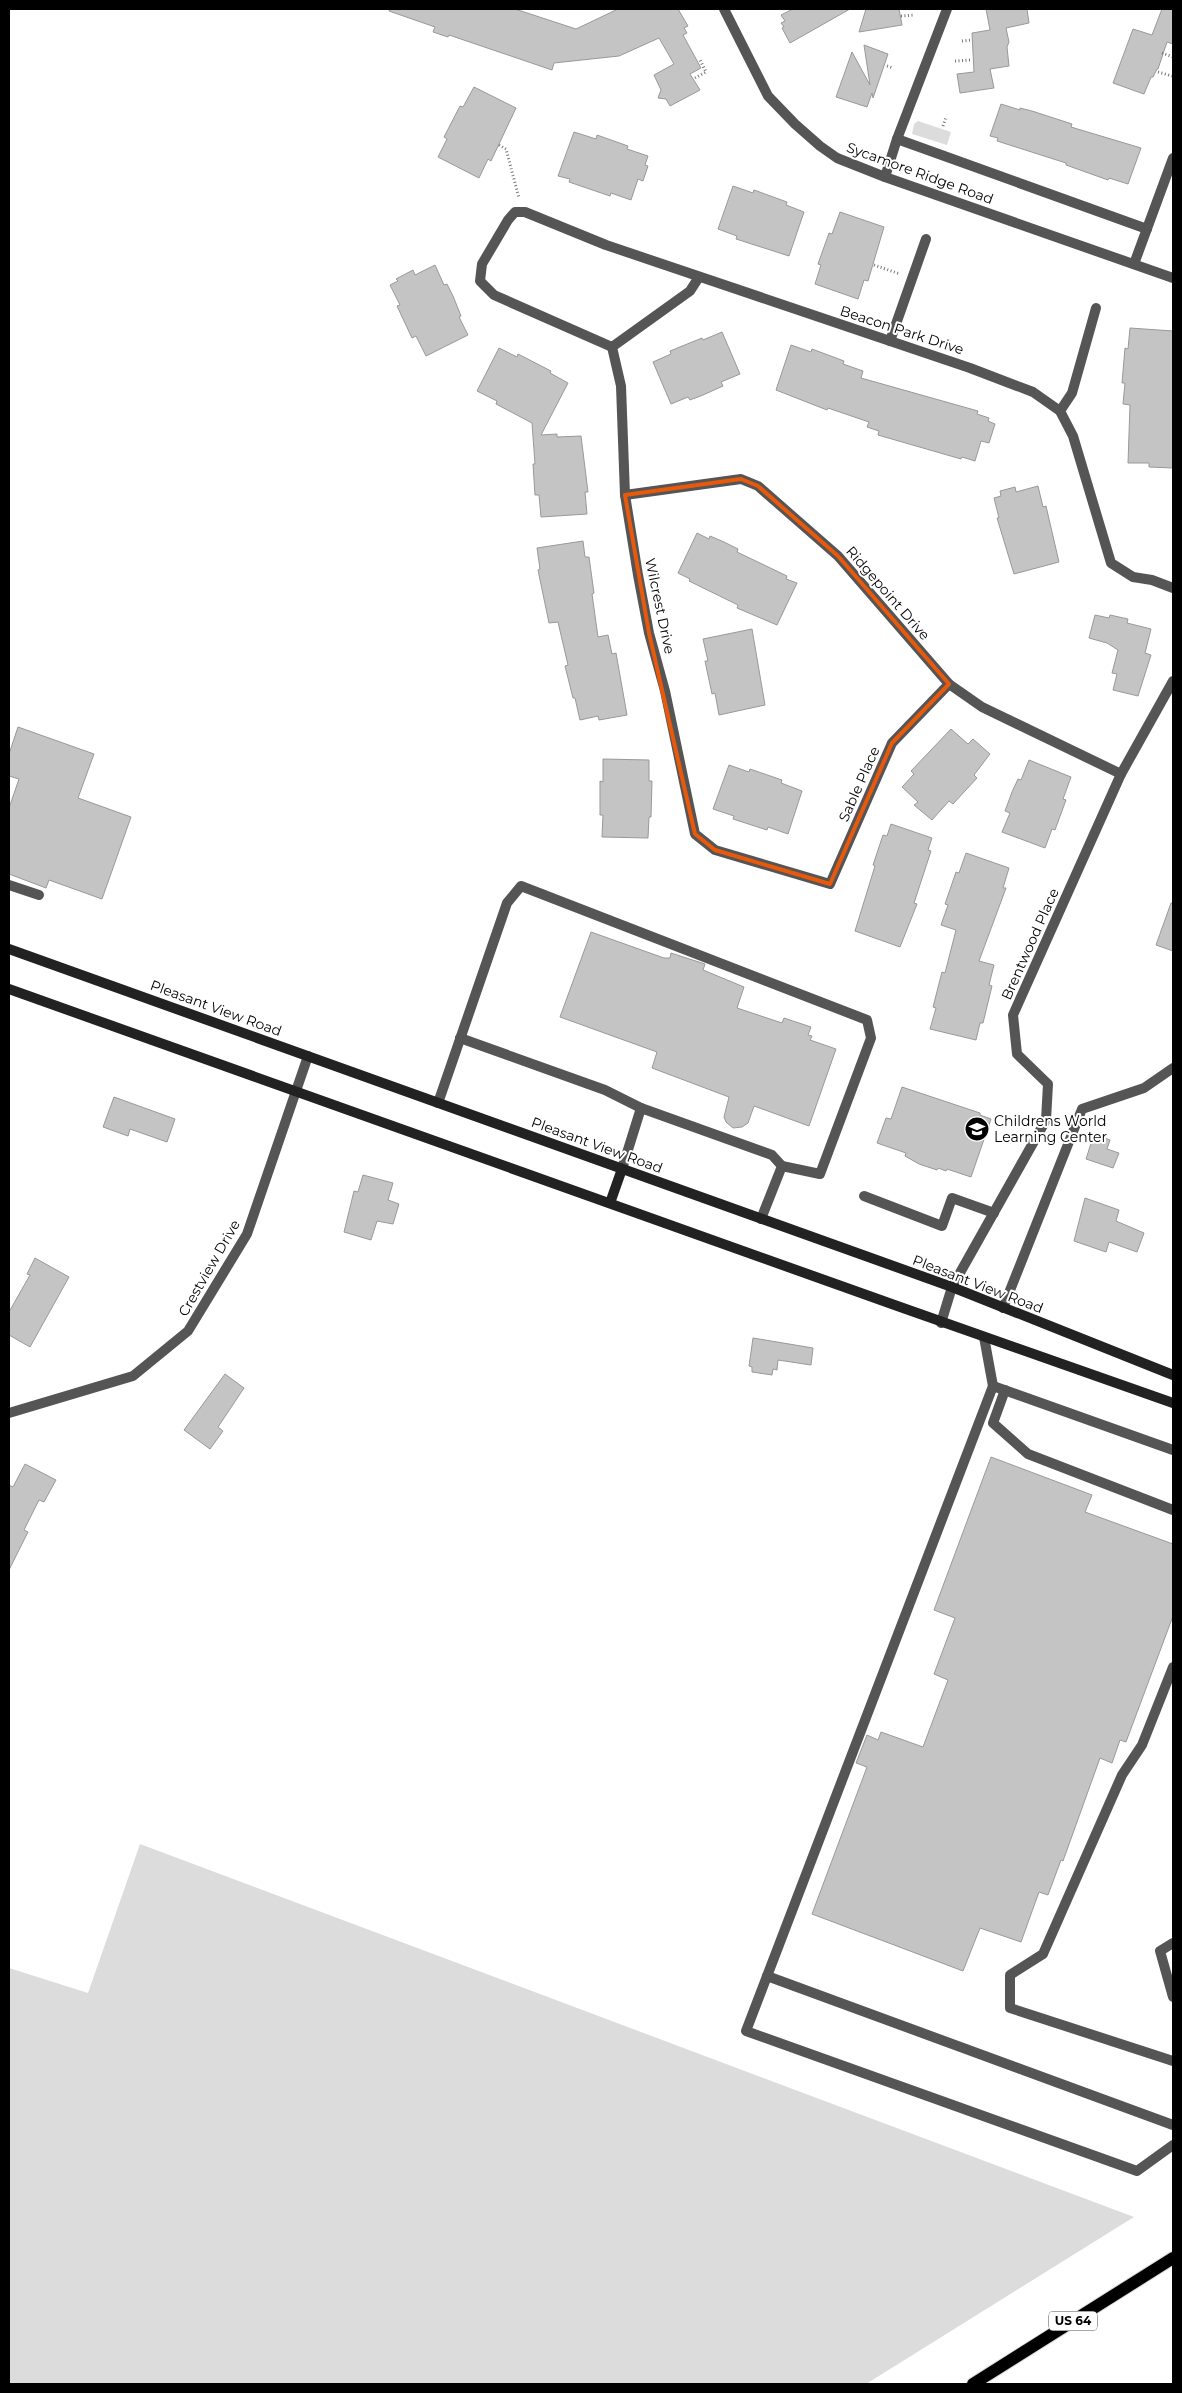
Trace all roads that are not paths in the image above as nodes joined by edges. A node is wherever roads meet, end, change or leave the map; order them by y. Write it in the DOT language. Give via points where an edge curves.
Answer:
graph roads {
  1 [pos="724,9"];
  2 [pos="947,9"];
  3 [pos="897,139"];
  4 [pos="1173,158"];
  5 [pos="885,178"];
  6 [pos="1147,229"];
  7 [pos="926,239"];
  8 [pos="1134,264"];
  9 [pos="699,278"];
  10 [pos="1173,278"];
  11 [pos="1096,308"];
  12 [pos="890,341"];
  13 [pos="612,347"];
  14 [pos="1060,411"];
  15 [pos="625,495"];
  16 [pos="1173,588"];
  17 [pos="1173,680"];
  18 [pos="949,684"];
  19 [pos="1121,774"];
  20 [pos="9,884"];
  21 [pos="830,884"];
  22 [pos="39,895"];
  23 [pos="9,949"];
  24 [pos="9,990"];
  25 [pos="460,1038"];
  26 [pos="308,1056"];
  27 [pos="1173,1068"];
  28 [pos="296,1089"];
  29 [pos="438,1103"];
  30 [pos="641,1108"];
  31 [pos="782,1166"];
  32 [pos="622,1169"];
  33 [pos="864,1196"];
  34 [pos="610,1203"];
  35 [pos="994,1213"];
  36 [pos="761,1218"];
  37 [pos="952,1287"];
  38 [pos="1004,1308"];
  39 [pos="942,1323"];
  40 [pos="984,1338"];
  41 [pos="1173,1376"];
  42 [pos="993,1386"];
  43 [pos="1005,1390"];
  44 [pos="1173,1403"];
  45 [pos="9,1414"];
  46 [pos="1173,1450"];
  47 [pos="1173,1510"];
  48 [pos="1173,1667"];
  49 [pos="1173,1943"];
  50 [pos="767,1976"];
  51 [pos="1173,1997"];
  52 [pos="1173,2061"];
  53 [pos="1173,2124"];
  54 [pos="1173,2145"];
  55 [pos="1173,2258"];
  56 [pos="973,2384"];
  1 -- 5 [label="street, Sycamore Ridge Road" via="761,85 777,107 837,158"];
  2 -- 3 [label="street"];
  3 -- 5 [label="street"];
  3 -- 6 [label="street"];
  4 -- 6 [label="street"];
  5 -- 8 [label="street, Sycamore Ridge Road"];
  6 -- 8 [label="street"];
  7 -- 12 [label="street"];
  8 -- 10 [label="street, Sycamore Ridge Road"];
  9 -- 12 [label="street, Beacon Park Drive"];
  9 -- 13 [label="street" via="690,291"];
  9 -- 13 [label="street, Beacon Park Drive" via="525,212 515,212 482,264 480,281 494,295"];
  11 -- 14 [label="street" via="1072,393"];
  12 -- 14 [label="street, Beacon Park Drive" via="1034,392"];
  13 -- 15 [label="street, Wilcrest Drive" via="621,386"];
  14 -- 16 [label="street, Beacon Park Drive" via="1073,436 1111,564 1133,578 1152,580"];
  15 -- 18 [label="street, Ridgepoint Drive" via="741,480 758,486 838,556"];
  15 -- 21 [label="street, Wilcrest Drive" via="648,623 695,834 715,850"];
  17 -- 19 [label="street, Brentwood Place"];
  18 -- 19 [label="street, Ridgepoint Drive" via="982,707"];
  18 -- 21 [label="street, Sable Place" via="892,743"];
  19 -- 35 [label="street, Brentwood Place" via="1013,1015 1018,1054 1048,1084 1046,1120"];
  20 -- 22 [label="street"];
  23 -- 26 [label="main road, Pleasant View Road"];
  24 -- 28 [label="main road"];
  25 -- 29 [label="street"];
  25 -- 30 [label="street" via="605,1090"];
  25 -- 31 [label="street" via="507,904 521,886 867,1020 871,1038 820,1174"];
  26 -- 28 [label="street, Crestview Drive"];
  26 -- 29 [label="main road, Pleasant View Road"];
  27 -- 38 [label="street" via="1144,1088 1082,1109"];
  28 -- 34 [label="main road"];
  28 -- 45 [label="street, Crestview Drive" via="247,1234 188,1331 133,1376"];
  29 -- 32 [label="main road, Pleasant View Road"];
  30 -- 31 [label="street" via="772,1155"];
  30 -- 32 [label="street"];
  31 -- 36 [label="street"];
  32 -- 34 [label="main road"];
  32 -- 36 [label="main road, Pleasant View Road"];
  33 -- 35 [label="street" via="942,1226 952,1198"];
  34 -- 39 [label="main road"];
  35 -- 37 [label="street, Brentwood Place"];
  36 -- 37 [label="main road, Pleasant View Road"];
  37 -- 38 [label="main road, Pleasant View Road"];
  37 -- 39 [label="street, Brentwood Place"];
  38 -- 41 [label="main road, Pleasant View Road"];
  39 -- 40 [label="main road"];
  40 -- 42 [label="street"];
  40 -- 44 [label="main road"];
  42 -- 43 [label="street"];
  42 -- 50 [label="street"];
  43 -- 46 [label="street"];
  43 -- 47 [label="street" via="993,1423 1028,1454"];
  48 -- 52 [label="street" via="1142,1745 1122,1775 1043,1954 1010,1975 1010,2008"];
  49 -- 51 [label="street" via="1160,1952"];
  50 -- 53 [label="street"];
  50 -- 54 [label="street" via="746,2031 1137,2171"];
  55 -- 56 [label="main road, US 64"];
}
